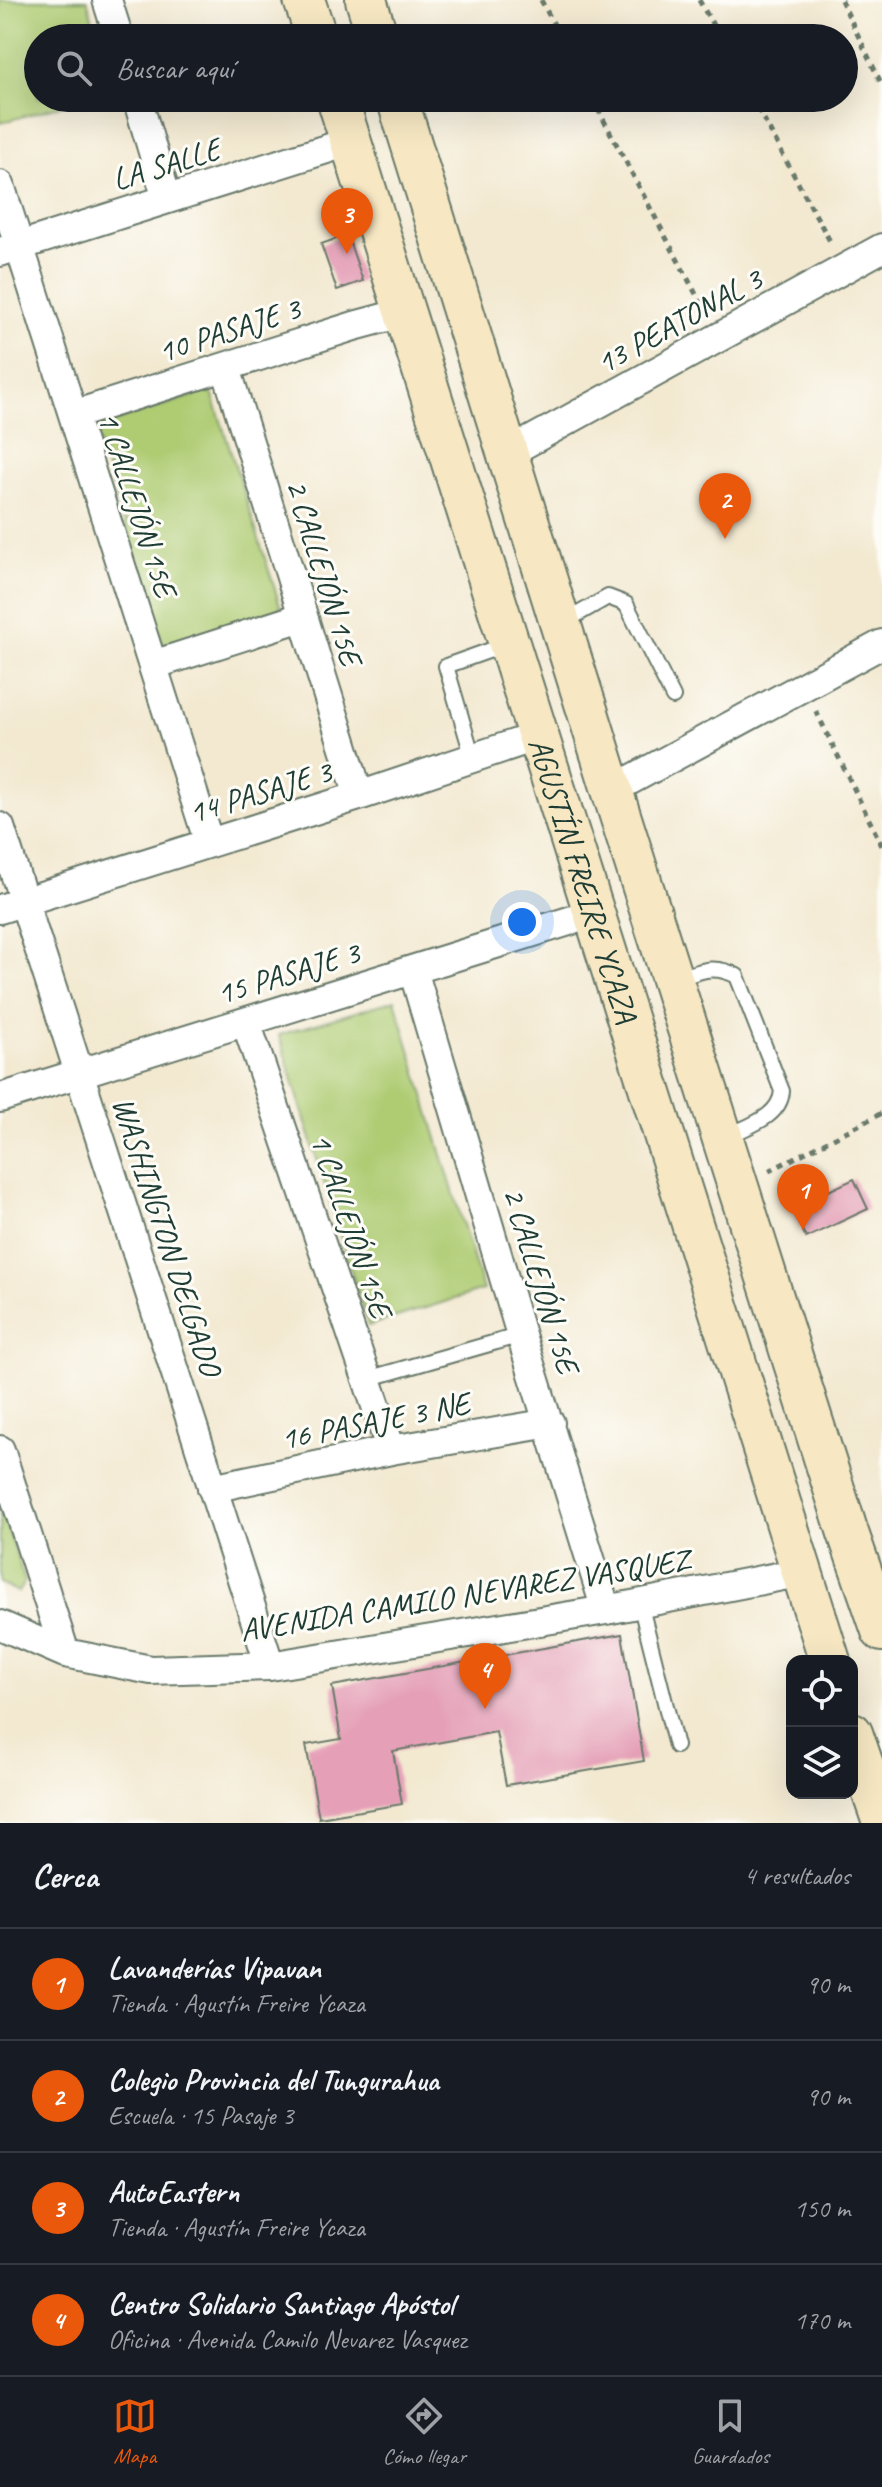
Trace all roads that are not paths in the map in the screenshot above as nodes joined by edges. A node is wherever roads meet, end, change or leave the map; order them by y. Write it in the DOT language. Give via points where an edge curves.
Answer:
graph roads {
  1 [pos="107,0"];
  2 [pos="304,0"];
  3 [pos="366,0"];
  4 [pos="115,24"];
  5 [pos="312,24"];
  6 [pos="374,24"];
  7 [pos="141,112"];
  8 [pos="342,112"];
  9 [pos="401,112"];
  10 [pos="352,141"];
  11 [pos="0,185"];
  12 [pos="167,199"];
  13 [pos="882,248"];
  14 [pos="10,249"];
  15 [pos="406,312"];
  16 [pos="226,368"];
  17 [pos="73,415"];
  18 [pos="508,453"];
  19 [pos="302,617"];
  20 [pos="560,624"];
  21 [pos="510,644"];
  22 [pos="882,644"];
  23 [pos="153,665"];
  24 [pos="673,697"];
  25 [pos="538,736"];
  26 [pos="473,758"];
  27 [pos="612,790"];
  28 [pos="359,796"];
  29 [pos="0,827"];
  30 [pos="209,843"];
  31 [pos="12,905"];
  32 [pos="595,913"];
  33 [pos="413,970"];
  34 [pos="674,980"];
  35 [pos="246,1022"];
  36 [pos="79,1073"];
  37 [pos="0,1098"];
  38 [pos="724,1138"];
  39 [pos="521,1335"];
  40 [pos="367,1379"];
  41 [pos="550,1423"];
  42 [pos="0,1450"];
  43 [pos="391,1450"];
  44 [pos="212,1488"];
  45 [pos="803,1572"];
  46 [pos="640,1603"];
  47 [pos="606,1610"];
  48 [pos="0,1625"];
  49 [pos="882,1631"];
  50 [pos="65,1653"];
  51 [pos="828,1655"];
  52 [pos="270,1666"];
  53 [pos="676,1746"];
  54 [pos="858,1750"];
  55 [pos="882,1820"];
  1 -- 4 [label="street"];
  2 -- 5 [label="main road"];
  3 -- 6 [label="main road"];
  7 -- 12 [label="street"];
  8 -- 10 [label="main road, AGUSTÍN FREIRE YCAZA"];
  9 -- 18 [label="main road, AGUSTÍN FREIRE YCAZA"];
  10 -- 12 [label="street, LA SALLE"];
  10 -- 15 [label="main road, AGUSTÍN FREIRE YCAZA"];
  11 -- 14 [label="street, 1 CALLEJÓN 15E"];
  12 -- 14 [label="street, LA SALLE"];
  13 -- 18 [label="street, 13 PEATONAL 3"];
  14 -- 17 [label="street, 1 CALLEJÓN 15E"];
  15 -- 16 [label="street, 10 PASAJE 3"];
  15 -- 21 [label="main road, AGUSTÍN FREIRE YCAZA"];
  16 -- 17 [label="street, 10 PASAJE 3"];
  16 -- 19 [label="street, 2 CALLEJÓN 15E"];
  17 -- 23 [label="street, 1 CALLEJÓN 15E"];
  18 -- 20 [label="main road, AGUSTÍN FREIRE YCAZA"];
  19 -- 23 [label="street"];
  19 -- 28 [label="street, 2 CALLEJÓN 15E"];
  20 -- 24 [label="lane" via="608,597 626,604"];
  20 -- 27 [label="main road, AGUSTÍN FREIRE YCAZA"];
  21 -- 25 [label="main road, AGUSTÍN FREIRE YCAZA"];
  21 -- 26 [label="lane" via="446,666"];
  22 -- 27 [label="street"];
  23 -- 30 [label="street, 1 CALLEJÓN 15E"];
  25 -- 26 [label="street, 14 PASAJE 3"];
  25 -- 32 [label="main road, AGUSTÍN FREIRE YCAZA"];
  26 -- 28 [label="street, 14 PASAJE 3"];
  27 -- 34 [label="main road, AGUSTÍN FREIRE YCAZA"];
  28 -- 30 [label="street, 14 PASAJE 3"];
  29 -- 31 [label="street, WASHINGTON DELGADO"];
  30 -- 31 [label="street, 14 PASAJE 3"];
  31 -- 36 [label="street, WASHINGTON DELGADO"];
  32 -- 33 [label="street, 15 PASAJE 3"];
  32 -- 45 [label="main road, AGUSTÍN FREIRE YCAZA"];
  33 -- 35 [label="street, 15 PASAJE 3"];
  33 -- 39 [label="street, 2 CALLEJÓN 15E"];
  34 -- 38 [label="main road, AGUSTÍN FREIRE YCAZA"];
  34 -- 38 [label="lane" via="712,968 737,976 782,1091 773,1113"];
  35 -- 36 [label="street, 15 PASAJE 3"];
  35 -- 40 [label="street, 1 CALLEJÓN 15E"];
  36 -- 37 [label="street, 15 PASAJE 3"];
  36 -- 44 [label="street, WASHINGTON DELGADO"];
  38 -- 49 [label="main road, AGUSTÍN FREIRE YCAZA"];
  39 -- 40 [label="lane"];
  39 -- 41 [label="street, 2 CALLEJÓN 15E"];
  40 -- 43 [label="street, 1 CALLEJÓN 15E"];
  41 -- 43 [label="street, 16 PASAJE 3 NE"];
  41 -- 47 [label="street, 2 CALLEJÓN 15E"];
  42 -- 50 [label="street"];
  43 -- 44 [label="street, 16 PASAJE 3 NE"];
  44 -- 52 [label="street, WASHINGTON DELGADO"];
  45 -- 46 [label="street, AVENIDA CAMILO NEVAREZ VASQUEZ"];
  45 -- 51 [label="main road, AGUSTÍN FREIRE YCAZA"];
  46 -- 47 [label="street, AVENIDA CAMILO NEVAREZ VASQUEZ"];
  46 -- 53 [label="lane"];
  47 -- 52 [label="street, AVENIDA CAMILO NEVAREZ VASQUEZ"];
  48 -- 50 [label="street, AVENIDA CAMILO NEVAREZ VASQUEZ"];
  50 -- 52 [label="street, AVENIDA CAMILO NEVAREZ VASQUEZ" via="151,1670"];
  54 -- 55 [label="main road"];
}
